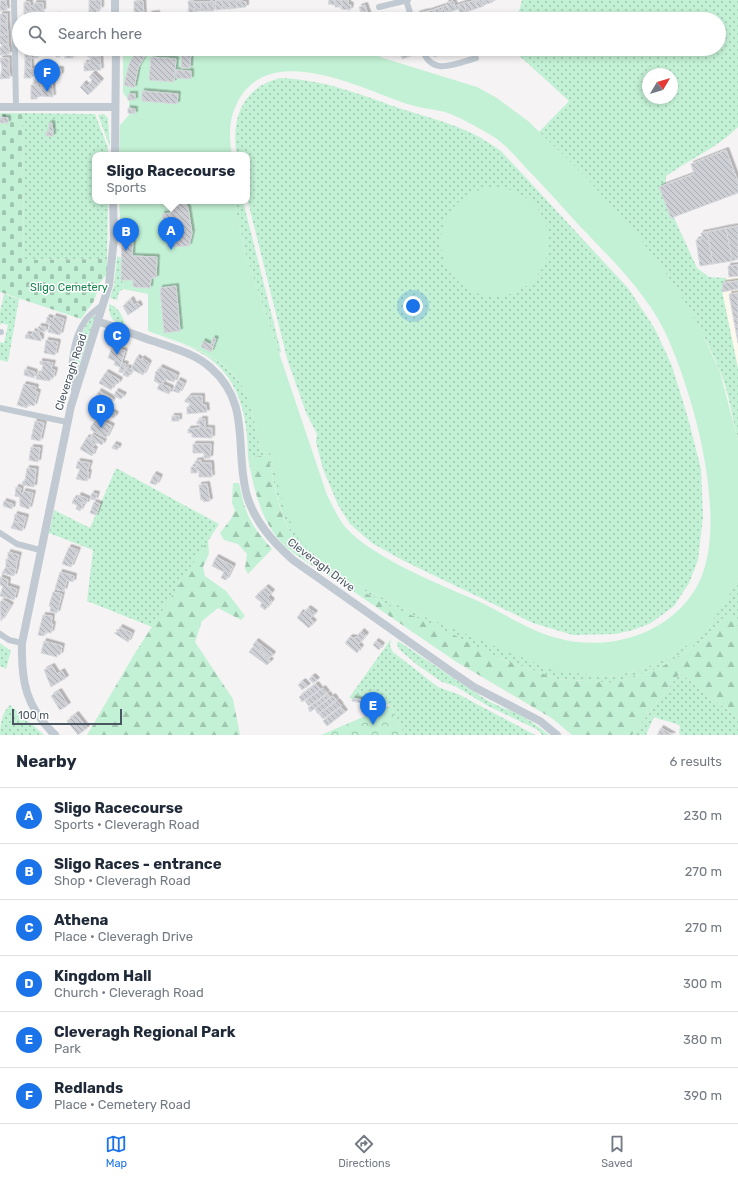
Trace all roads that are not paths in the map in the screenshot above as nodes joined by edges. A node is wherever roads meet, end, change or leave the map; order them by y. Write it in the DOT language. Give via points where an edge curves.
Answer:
graph roads {
  1 [pos="14,0"];
  2 [pos="115,0"];
  3 [pos="407,0"];
  4 [pos="379,7"];
  5 [pos="14,12"];
  6 [pos="115,12"];
  7 [pos="410,12"];
  8 [pos="15,56"];
  9 [pos="116,56"];
  10 [pos="424,56"];
  11 [pos="476,58"];
  12 [pos="0,107"];
  13 [pos="115,107"];
  14 [pos="16,108"];
  15 [pos="115,152"];
  16 [pos="114,204"];
  17 [pos="104,303"];
  18 [pos="99,322"];
  19 [pos="75,392"];
  20 [pos="0,408"];
  21 [pos="67,422"];
  22 [pos="0,533"];
  23 [pos="40,550"];
  24 [pos="0,634"];
  25 [pos="22,643"];
  26 [pos="54,735"];
  27 [pos="557,735"];
  1 -- 5 [label="street"];
  2 -- 6 [label="street"];
  3 -- 4 [label="street"];
  3 -- 7 [label="street"];
  8 -- 14 [label="street"];
  9 -- 13 [label="street"];
  10 -- 11 [label="street" via="436,66 443,67"];
  12 -- 14 [label="street"];
  13 -- 14 [label="street"];
  13 -- 15 [label="street"];
  16 -- 17 [label="street, Cleveragh Road" via="112,263"];
  17 -- 18 [label="street, Cleveragh Road"];
  17 -- 19 [label="street" via="86,318 79,330 71,378"];
  18 -- 19 [label="street, Cleveragh Road"];
  18 -- 27 [label="street, Cleveragh Drive" via="187,354 210,367 220,377 231,392 237,409 248,497 259,521 276,545 293,560 474,687 540,721"];
  19 -- 21 [label="street, Cleveragh Road"];
  20 -- 21 [label="street"];
  21 -- 23 [label="street, Cleveragh Road"];
  22 -- 23 [label="street" via="17,544"];
  23 -- 25 [label="street, Cleveragh Road"];
  24 -- 25 [label="street" via="9,640"];
  25 -- 26 [label="street, Cleveragh Road" via="21,668 26,692 39,717"];
}
